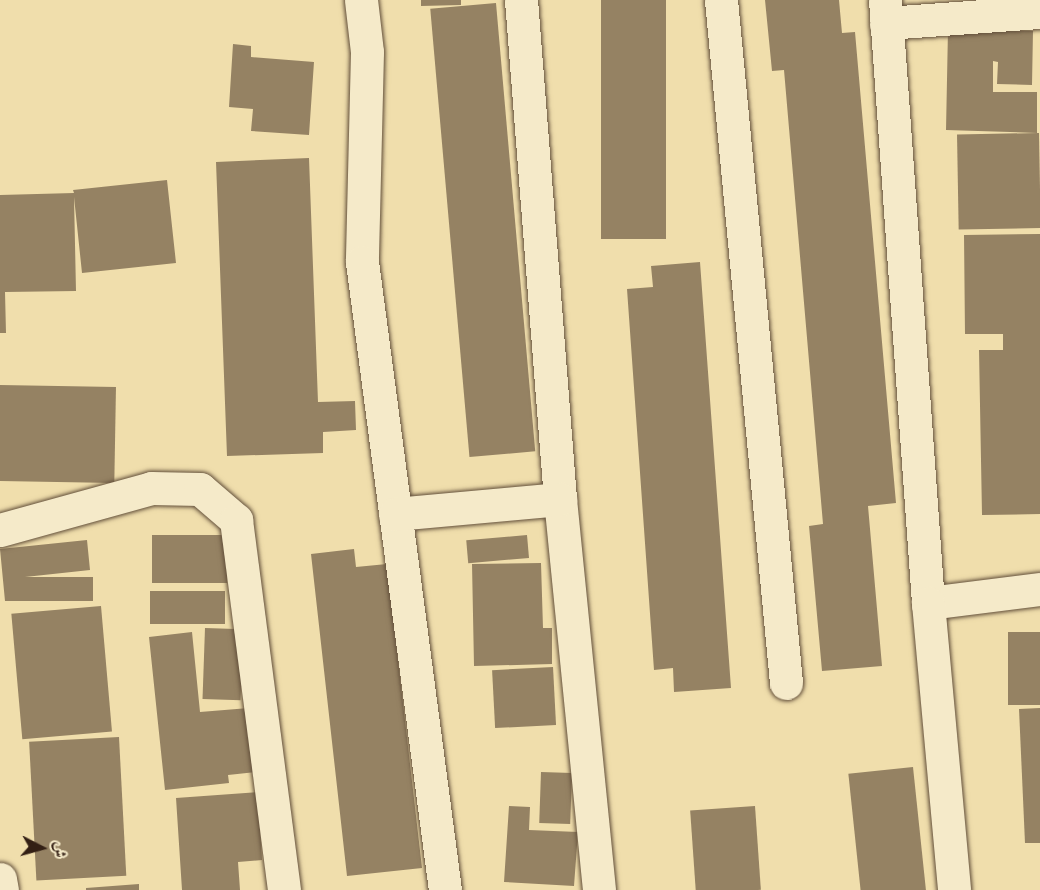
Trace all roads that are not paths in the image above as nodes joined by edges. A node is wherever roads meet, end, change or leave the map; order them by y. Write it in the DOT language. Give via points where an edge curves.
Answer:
graph roads {
  1 [pos="361,0"];
  2 [pos="521,0"];
  3 [pos="721,0"];
  4 [pos="886,12"];
  5 [pos="1040,12"];
  6 [pos="560,499"];
  7 [pos="395,514"];
  8 [pos="0,530"];
  9 [pos="1040,589"];
  10 [pos="928,603"];
  11 [pos="786,683"];
  12 [pos="0,879"];
  13 [pos="2,890"];
  14 [pos="284,890"];
  15 [pos="445,890"];
  16 [pos="599,890"];
  17 [pos="954,890"];
  1 -- 7 [label="street" via="367,52 362,262"];
  2 -- 6 [label="street"];
  3 -- 11 [label="street"];
  4 -- 5 [label="street"];
  4 -- 10 [label="street"];
  6 -- 7 [label="street"];
  6 -- 16 [label="street"];
  7 -- 15 [label="street"];
  8 -- 14 [label="street" via="151,488 200,489 236,520"];
  9 -- 10 [label="street"];
  10 -- 17 [label="street"];
  12 -- 13 [label="street"];
}
